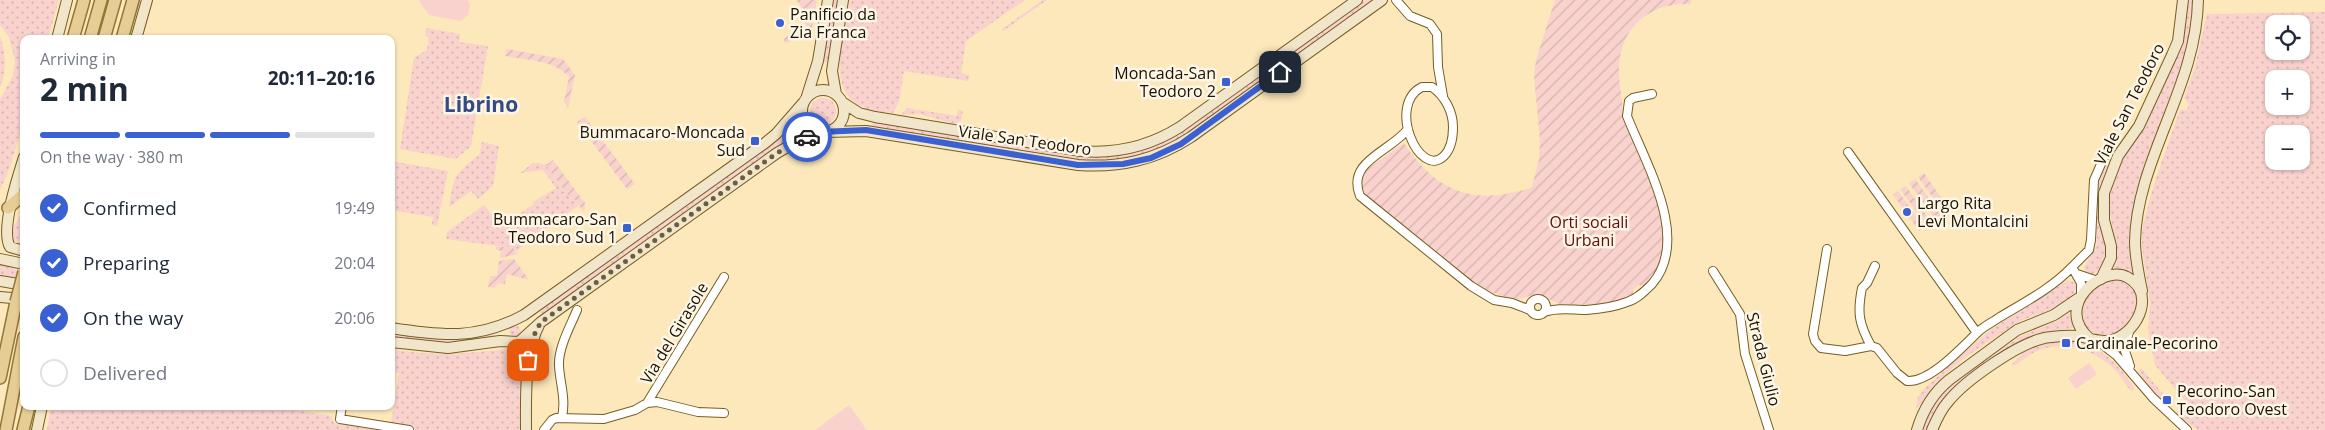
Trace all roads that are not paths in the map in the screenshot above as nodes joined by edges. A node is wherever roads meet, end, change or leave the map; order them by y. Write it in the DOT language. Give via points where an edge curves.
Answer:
graph roads {
  1 [pos="67,0"];
  2 [pos="84,0"];
  3 [pos="101,0"];
  4 [pos="115,0"];
  5 [pos="133,0"];
  6 [pos="147,0"];
  7 [pos="828,0"];
  8 [pos="843,0"];
  9 [pos="1357,0"];
  10 [pos="1382,0"];
  11 [pos="1396,0"];
  12 [pos="2183,0"];
  13 [pos="2198,0"];
  14 [pos="58,35"];
  15 [pos="74,35"];
  16 [pos="91,35"];
  17 [pos="105,35"];
  18 [pos="123,35"];
  19 [pos="137,35"];
  20 [pos="818,61"];
  21 [pos="833,61"];
  22 [pos="1438,67"];
  23 [pos="1426,86"];
  24 [pos="1652,94"];
  25 [pos="839,98"];
  26 [pos="1444,98"];
  27 [pos="804,100"];
  28 [pos="875,117"];
  29 [pos="1408,129"];
  30 [pos="871,131"];
  31 [pos="823,132"];
  32 [pos="776,134"];
  33 [pos="1413,142"];
  34 [pos="1393,144"];
  35 [pos="789,145"];
  36 [pos="2109,146"];
  37 [pos="1848,152"];
  38 [pos="20,170"];
  39 [pos="20,198"];
  40 [pos="8,208"];
  41 [pos="0,217"];
  42 [pos="1826,249"];
  43 [pos="20,251"];
  44 [pos="0,260"];
  45 [pos="20,263"];
  46 [pos="1875,266"];
  47 [pos="2075,270"];
  48 [pos="1713,271"];
  49 [pos="724,277"];
  50 [pos="2100,280"];
  51 [pos="0,281"];
  52 [pos="20,284"];
  53 [pos="2142,292"];
  54 [pos="0,297"];
  55 [pos="2080,297"];
  56 [pos="1534,299"];
  57 [pos="20,301"];
  58 [pos="1512,303"];
  59 [pos="1545,308"];
  60 [pos="577,310"];
  61 [pos="1530,310"];
  62 [pos="511,321"];
  63 [pos="541,322"];
  64 [pos="2130,328"];
  65 [pos="395,329"];
  66 [pos="1977,333"];
  67 [pos="525,336"];
  68 [pos="2094,340"];
  69 [pos="395,342"];
  70 [pos="512,342"];
  71 [pos="1871,346"];
  72 [pos="531,354"];
  73 [pos="20,358"];
  74 [pos="529,369"];
  75 [pos="2133,372"];
  76 [pos="0,378"];
  77 [pos="647,403"];
  78 [pos="28,410"];
  79 [pos="41,410"];
  80 [pos="341,410"];
  81 [pos="724,412"];
  82 [pos="562,416"];
  83 [pos="6,430"];
  84 [pos="24,430"];
  85 [pos="37,430"];
  86 [pos="409,430"];
  87 [pos="526,430"];
  88 [pos="544,430"];
  89 [pos="1769,430"];
  90 [pos="1917,430"];
  91 [pos="1932,430"];
  92 [pos="2187,430"];
  1 -- 14 [label="main road"];
  2 -- 15 [label="main road"];
  3 -- 16 [label="main road"];
  4 -- 17 [label="main road"];
  5 -- 18 [label="main road"];
  6 -- 19 [label="main road"];
  7 -- 20 [label="main road"];
  8 -- 21 [label="main road"];
  9 -- 28 [label="main road" via="1180,127 1143,145 1113,151 1081,151"];
  10 -- 30 [label="main road, Viale San Teodoro" via="1191,137 1146,159 1110,166 1078,165"];
  11 -- 22 [label="street" via="1410,16 1425,21 1437,34"];
  12 -- 50 [label="main road, Viale San Teodoro" via="2179,33 2172,55 2139,126 2118,156 2104,193 2104,220 2111,258"];
  13 -- 53 [label="main road" via="2188,66 2143,191 2135,244"];
  20 -- 21 [label="main road" via="824,66"];
  20 -- 27 [label="main road"];
  21 -- 25 [label="main road" via="832,80"];
  22 -- 23 [label="street"];
  22 -- 26 [label="street"];
  23 -- 26 [label="street"];
  23 -- 29 [label="street" via="1416,90 1408,102"];
  24 -- 59 [label="street" via="1629,101 1627,116 1663,207 1669,240 1665,264 1647,290 1629,302 1607,308"];
  25 -- 27 [label="main road" via="820,90"];
  25 -- 28 [label="main road" via="859,113"];
  25 -- 31 [label="main road" via="844,113 840,123"];
  26 -- 33 [label="street" via="1453,125 1452,142 1447,153 1440,160 1429,161"];
  27 -- 31 [label="main road" via="803,119 810,128"];
  27 -- 32 [label="main road"];
  28 -- 30 [label="main road" via="867,124"];
  29 -- 33 [label="street"];
  29 -- 34 [label="street"];
  30 -- 31 [label="main road, Viale San Teodoro"];
  31 -- 35 [label="main road, Viale San Teodoro"];
  32 -- 35 [label="main road" via="789,136"];
  32 -- 62 [label="main road" via="537,307"];
  33 -- 34 [label="street" via="1406,140"];
  34 -- 58 [label="street" via="1360,168 1356,181 1360,196 1470,286 1494,300"];
  35 -- 63 [label="main road, Viale San Teodoro"];
  36 -- 47 [label="street" via="2094,180 2092,240"];
  37 -- 66 [label="street"];
  38 -- 40 [label="main road"];
  39 -- 40 [label="main road"];
  40 -- 41 [label="main road"];
  40 -- 43 [label="main road" via="5,238 15,250"];
  42 -- 71 [label="street" via="1813,334 1815,341 1821,348 1845,351"];
  44 -- 45 [label="main road"];
  46 -- 71 [label="street" via="1862,288 1859,315"];
  47 -- 50 [label="street"];
  47 -- 55 [label="street" via="2082,288"];
  47 -- 66 [label="street"];
  48 -- 89 [label="street, Strada Giulio" via="1740,314 1745,354"];
  49 -- 77 [label="street, Via del Girasole"];
  50 -- 53 [label="main road" via="2115,274 2126,276"];
  50 -- 55 [label="main road"];
  51 -- 52 [label="main road"];
  53 -- 64 [label="main road" via="2142,311"];
  54 -- 57 [label="main road"];
  55 -- 68 [label="main road" via="2076,305 2078,324"];
  55 -- 90 [label="main road" via="2054,315 2018,330 1949,380 1926,408"];
  56 -- 58 [label="street"];
  56 -- 59 [label="street" via="1539,298"];
  56 -- 61 [label="street"];
  57 -- 76 [label="main road"];
  58 -- 61 [label="street"];
  59 -- 61 [label="street" via="1536,315"];
  60 -- 82 [label="street" via="559,364 564,399"];
  62 -- 65 [label="main road" via="493,329 460,335"];
  62 -- 67 [label="main road" via="524,324"];
  62 -- 70 [label="main road" via="504,332"];
  63 -- 67 [label="main road, Viale San Teodoro"];
  63 -- 72 [label="main road"];
  64 -- 68 [label="main road" via="2114,340"];
  64 -- 75 [label="street" via="2124,348"];
  66 -- 71 [label="street" via="1963,348 1928,374 1912,381 1901,378 1882,352"];
  67 -- 70 [label="main road" via="519,342"];
  67 -- 72 [label="main road"];
  68 -- 75 [label="street" via="2116,354"];
  68 -- 91 [label="main road" via="2077,336 2048,337 2025,344 1955,394 1940,412"];
  69 -- 70 [label="main road" via="448,348"];
  70 -- 74 [label="main road" via="526,355"];
  72 -- 74 [label="main road"];
  73 -- 83 [label="main road"];
  74 -- 87 [label="main road"];
  75 -- 92 [label="street" via="2153,398"];
  77 -- 81 [label="street" via="657,402 698,412"];
  77 -- 82 [label="street, Via del Girasole" via="604,419"];
  78 -- 84 [label="main road"];
  79 -- 85 [label="main road"];
  80 -- 86 [label="street" via="340,419"];
  82 -- 88 [label="street" via="552,420"];
}
